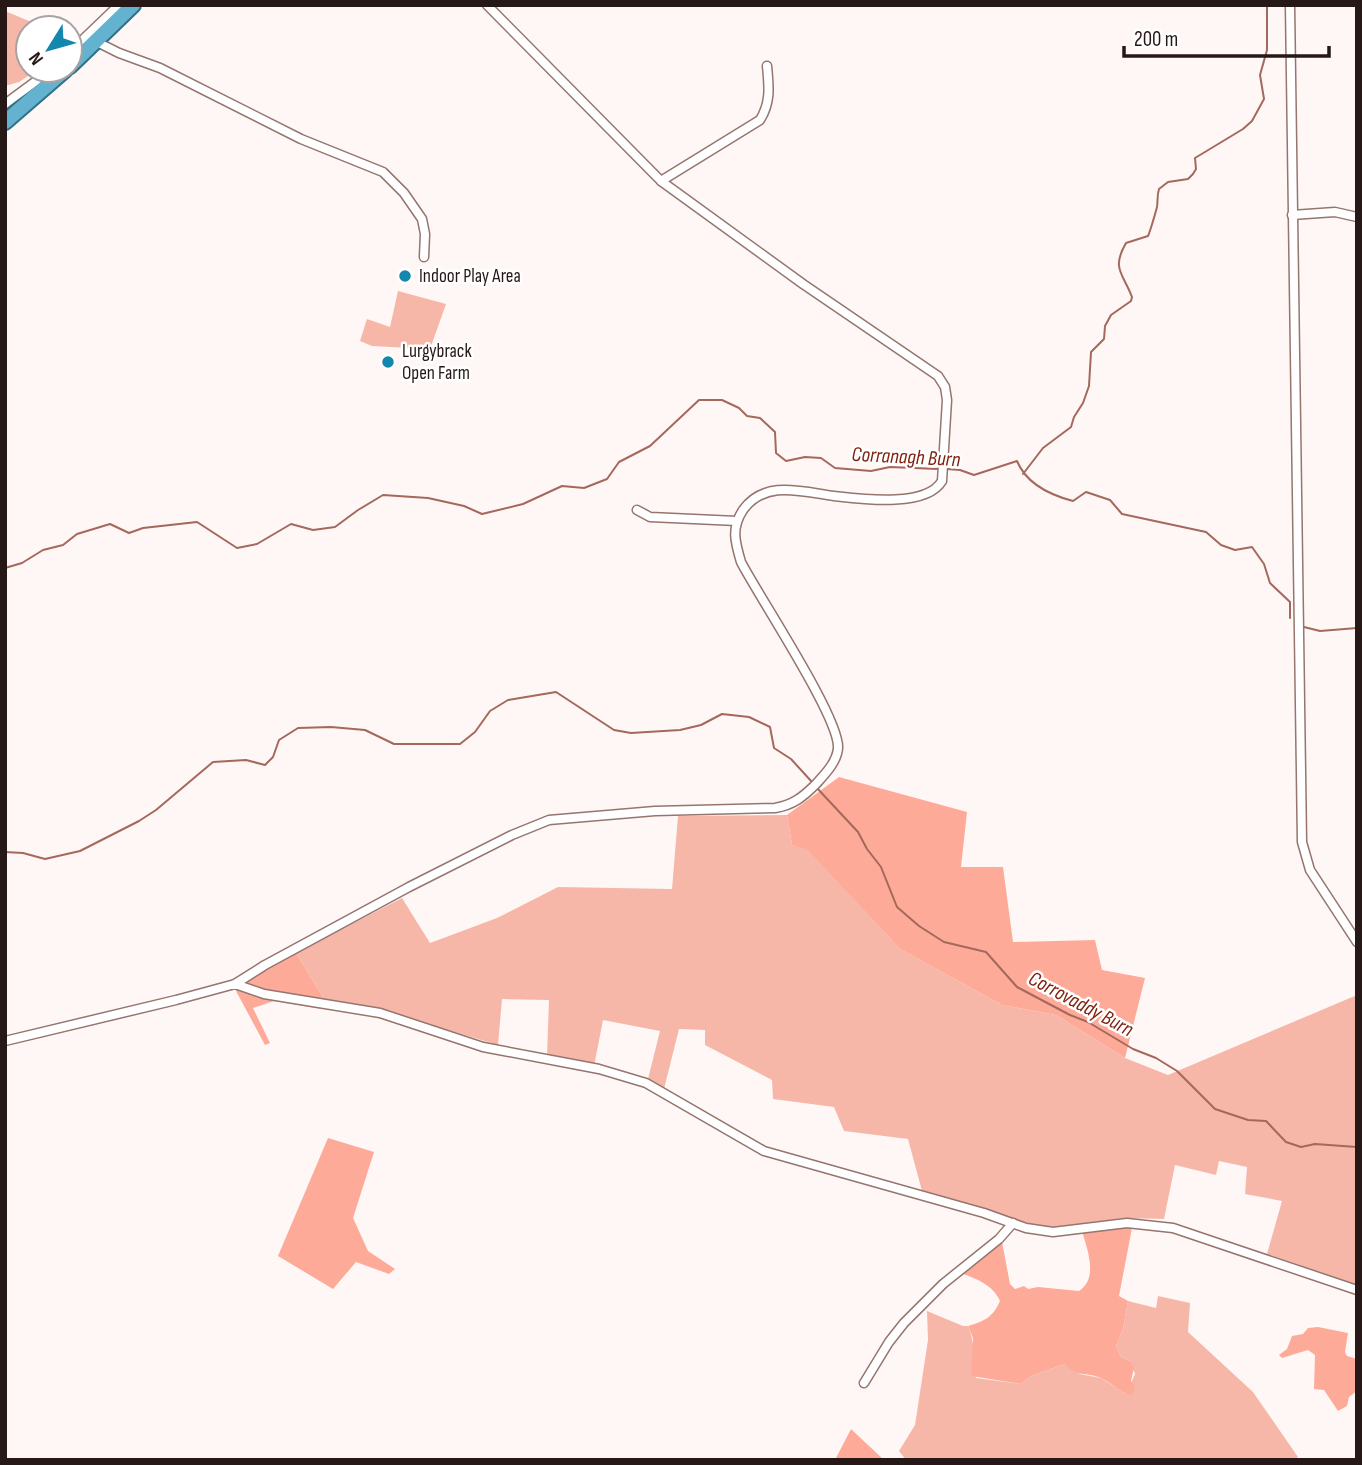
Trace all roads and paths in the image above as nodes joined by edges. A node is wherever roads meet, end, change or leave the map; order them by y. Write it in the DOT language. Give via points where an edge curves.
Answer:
graph roads {
  1 [pos="119,5"];
  2 [pos="133,5"];
  3 [pos="487,5"];
  4 [pos="1290,5"];
  5 [pos="84,39"];
  6 [pos="95,41"];
  7 [pos="84,52"];
  8 [pos="767,66"];
  9 [pos="32,84"];
  10 [pos="49,84"];
  11 [pos="5,104"];
  12 [pos="5,122"];
  13 [pos="661,181"];
  14 [pos="1292,215"];
  15 [pos="1357,217"];
  16 [pos="424,257"];
  17 [pos="637,510"];
  18 [pos="737,521"];
  19 [pos="1357,942"];
  20 [pos="235,984"];
  21 [pos="5,1041"];
  22 [pos="1013,1223"];
  23 [pos="1357,1290"];
  24 [pos="864,1383"];
  1 -- 5 [label="street"];
  2 -- 6 [label="highway"];
  3 -- 13 [label="street"];
  4 -- 14 [label="street"];
  6 -- 7 [label="highway"];
  6 -- 16 [label="street" via="160,68 301,139 383,172 422,219"];
  8 -- 13 [label="street" via="768,107 760,120"];
  9 -- 11 [label="street"];
  10 -- 12 [label="highway"];
  13 -- 18 [label="street" via="934,372 945,387 942,478 933,492 904,499 772,491 755,498"];
  14 -- 15 [label="street" via="1335,212"];
  14 -- 19 [label="street" via="1302,842 1310,870"];
  17 -- 18 [label="street" via="650,517"];
  18 -- 20 [label="street" via="734,530 741,562 837,738 835,758 821,779 793,803 775,808 549,820 409,887"];
  20 -- 21 [label="street"];
  20 -- 22 [label="street" via="264,994 380,1013 483,1046 646,1083 764,1151"];
  22 -- 23 [label="street" via="1053,1232 1127,1223 1173,1228"];
  22 -- 24 [label="street" via="904,1323"];
}
